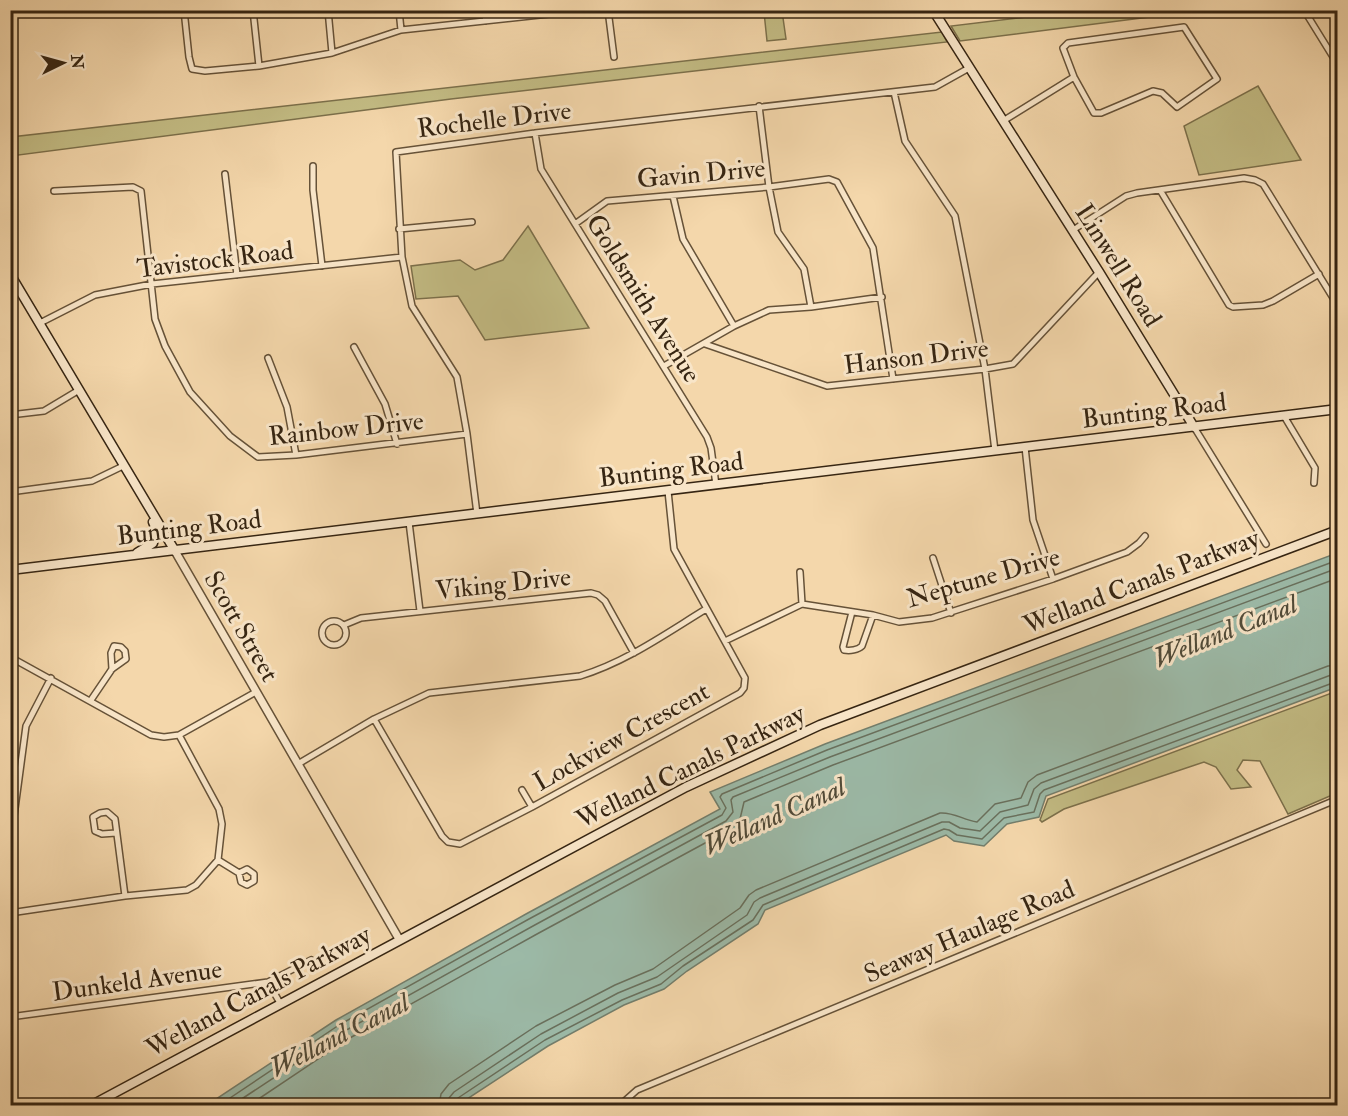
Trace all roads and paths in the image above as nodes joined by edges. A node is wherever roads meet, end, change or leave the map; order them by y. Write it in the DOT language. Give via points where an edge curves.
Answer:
graph roads {
  1 [pos="184,10"];
  2 [pos="253,10"];
  3 [pos="328,10"];
  4 [pos="399,10"];
  5 [pos="485,10"];
  6 [pos="586,10"];
  7 [pos="608,10"];
  8 [pos="933,10"];
  9 [pos="1304,10"];
  10 [pos="486,21"];
  11 [pos="401,30"];
  12 [pos="332,52"];
  13 [pos="614,57"];
  14 [pos="1338,65"];
  15 [pos="259,66"];
  16 [pos="969,68"];
  17 [pos="1074,77"];
  18 [pos="894,92"];
  19 [pos="759,106"];
  20 [pos="1002,121"];
  21 [pos="535,133"];
  22 [pos="314,166"];
  23 [pos="225,174"];
  24 [pos="768,187"];
  25 [pos="54,190"];
  26 [pos="1160,190"];
  27 [pos="673,196"];
  28 [pos="472,222"];
  29 [pos="575,224"];
  30 [pos="399,228"];
  31 [pos="1073,230"];
  32 [pos="402,257"];
  33 [pos="322,266"];
  34 [pos="1099,272"];
  35 [pos="10,273"];
  36 [pos="1319,274"];
  37 [pos="237,275"];
  38 [pos="152,284"];
  39 [pos="882,297"];
  40 [pos="1338,306"];
  41 [pos="811,308"];
  42 [pos="40,323"];
  43 [pos="734,326"];
  44 [pos="705,344"];
  45 [pos="354,347"];
  46 [pos="268,358"];
  47 [pos="664,366"];
  48 [pos="985,369"];
  49 [pos="893,379"];
  50 [pos="78,390"];
  51 [pos="1338,409"];
  52 [pos="10,415"];
  53 [pos="1284,416"];
  54 [pos="1194,427"];
  55 [pos="467,434"];
  56 [pos="397,444"];
  57 [pos="1025,447"];
  58 [pos="995,451"];
  59 [pos="296,455"];
  60 [pos="123,466"];
  61 [pos="1314,483"];
  62 [pos="716,484"];
  63 [pos="668,490"];
  64 [pos="10,492"];
  65 [pos="146,504"];
  66 [pos="477,514"];
  67 [pos="409,522"];
  68 [pos="1338,530"];
  69 [pos="1145,536"];
  70 [pos="1266,544"];
  71 [pos="175,551"];
  72 [pos="134,555"];
  73 [pos="933,558"];
  74 [pos="10,570"];
  75 [pos="800,572"];
  76 [pos="1053,579"];
  77 [pos="802,604"];
  78 [pos="706,609"];
  79 [pos="420,611"];
  80 [pos="852,612"];
  81 [pos="951,613"];
  82 [pos="873,615"];
  83 [pos="344,626"];
  84 [pos="725,641"];
  85 [pos="634,653"];
  86 [pos="10,657"];
  87 [pos="112,669"];
  88 [pos="51,678"];
  89 [pos="256,692"];
  90 [pos="91,700"];
  91 [pos="374,719"];
  92 [pos="180,735"];
  93 [pos="298,764"];
  94 [pos="522,790"];
  95 [pos="1338,800"];
  96 [pos="532,807"];
  97 [pos="10,819"];
  98 [pos="116,833"];
  99 [pos="218,860"];
  100 [pos="239,873"];
  101 [pos="125,896"];
  102 [pos="10,913"];
  103 [pos="399,939"];
  104 [pos="311,960"];
  105 [pos="268,982"];
  106 [pos="280,1004"];
  107 [pos="10,1017"];
  108 [pos="90,1106"];
  109 [pos="619,1106"];
  1 -- 15 [label="street" via="192,69 205,72"];
  2 -- 15 [label="street"];
  3 -- 12 [label="street"];
  4 -- 11 [label="street"];
  5 -- 10 [label="street"];
  6 -- 10 [label="street"];
  7 -- 13 [label="street"];
  8 -- 16 [label="main road, Linwell Road"];
  9 -- 14 [label="street"];
  10 -- 11 [label="street"];
  11 -- 12 [label="street"];
  12 -- 15 [label="street"];
  16 -- 18 [label="street, Rochelle Drive" via="935,87"];
  16 -- 20 [label="main road, Linwell Road"];
  17 -- 17 [label="street" via="1094,113 1153,91 1162,93 1177,107 1217,79 1184,27 1068,42 1063,48"];
  17 -- 20 [label="street"];
  18 -- 19 [label="street, Rochelle Drive"];
  18 -- 48 [label="street" via="904,141 955,216"];
  19 -- 21 [label="street, Rochelle Drive"];
  19 -- 24 [label="street"];
  20 -- 31 [label="main road, Linwell Road"];
  21 -- 29 [label="street, Goldsmith Avenue" via="541,169"];
  21 -- 30 [label="street, Rochelle Drive" via="396,152"];
  22 -- 33 [label="street"];
  23 -- 37 [label="street"];
  24 -- 27 [label="street, Gavin Drive"];
  24 -- 39 [label="street, Gavin Drive" via="829,179 837,182 873,248"];
  24 -- 41 [label="street" via="778,232 804,269"];
  25 -- 38 [label="street, Rainbow Drive" via="133,187 141,191"];
  26 -- 31 [label="street" via="1126,196"];
  26 -- 36 [label="street" via="1245,178 1256,180 1263,184"];
  26 -- 36 [label="street" via="1229,305 1263,305"];
  27 -- 29 [label="street, Gavin Drive" via="608,201"];
  27 -- 43 [label="street" via="683,239"];
  28 -- 30 [label="street"];
  29 -- 47 [label="street, Goldsmith Avenue"];
  30 -- 32 [label="street, Rochelle Drive"];
  31 -- 34 [label="main road, Linwell Road"];
  32 -- 33 [label="street, Tavistock Road"];
  32 -- 55 [label="street, Rochelle Drive" via="412,306 457,377"];
  33 -- 37 [label="street, Tavistock Road"];
  34 -- 48 [label="street, Hanson Drive" via="1013,364"];
  34 -- 54 [label="main road, Linwell Road"];
  35 -- 42 [label="main road, Scott Street"];
  36 -- 40 [label="street"];
  37 -- 38 [label="street, Tavistock Road"];
  38 -- 42 [label="street, Tavistock Road" via="95,295"];
  38 -- 59 [label="street, Rainbow Drive" via="155,319 190,392 230,436 258,457"];
  39 -- 41 [label="street"];
  39 -- 49 [label="street"];
  41 -- 43 [label="street" via="769,310"];
  42 -- 50 [label="main road, Scott Street"];
  43 -- 44 [label="street"];
  44 -- 47 [label="street"];
  44 -- 49 [label="street, Hanson Drive" via="827,386"];
  45 -- 56 [label="street" via="385,404"];
  46 -- 59 [label="street" via="287,407"];
  47 -- 62 [label="street, Goldsmith Avenue" via="707,437"];
  48 -- 49 [label="street, Hanson Drive"];
  48 -- 58 [label="street"];
  50 -- 52 [label="street" via="44,411"];
  50 -- 60 [label="main road, Scott Street"];
  51 -- 53 [label="main road, Bunting Road"];
  53 -- 54 [label="main road, Bunting Road"];
  53 -- 61 [label="street" via="1315,468"];
  54 -- 57 [label="main road, Bunting Road"];
  54 -- 70 [label="street, Linwell Road"];
  55 -- 56 [label="street, Rainbow Drive"];
  55 -- 66 [label="street, Rochelle Drive"];
  56 -- 59 [label="street, Rainbow Drive"];
  57 -- 58 [label="main road, Bunting Road"];
  57 -- 76 [label="street" via="1033,520"];
  58 -- 62 [label="main road, Bunting Road"];
  60 -- 64 [label="street" via="92,481"];
  60 -- 65 [label="main road, Scott Street"];
  62 -- 63 [label="main road, Bunting Road"];
  63 -- 66 [label="main road, Bunting Road"];
  63 -- 78 [label="street, Lockview Crescent" via="674,549"];
  65 -- 71 [label="main road, Scott Street"];
  65 -- 72 [label="main road" via="156,529 155,537 153,543"];
  66 -- 67 [label="main road, Bunting Road"];
  67 -- 71 [label="main road, Bunting Road"];
  67 -- 79 [label="street"];
  68 -- 103 [label="main road, Welland Canals Parkway" via="820,725 686,787"];
  69 -- 76 [label="street, Neptune Drive" via="1127,552"];
  71 -- 72 [label="main road, Bunting Road"];
  71 -- 89 [label="street, Scott Street"];
  72 -- 74 [label="main road, Bunting Road"];
  73 -- 81 [label="street"];
  75 -- 77 [label="street"];
  76 -- 81 [label="street, Neptune Drive"];
  77 -- 80 [label="street, Neptune Drive"];
  77 -- 84 [label="street"];
  78 -- 84 [label="street, Lockview Crescent"];
  78 -- 85 [label="street"];
  79 -- 83 [label="street, Viking Drive" via="361,618"];
  79 -- 85 [label="street, Viking Drive" via="591,593 605,601"];
  80 -- 82 [label="street, Neptune Drive"];
  80 -- 82 [label="street" via="843,647 848,651 862,646"];
  81 -- 82 [label="street, Neptune Drive" via="899,622"];
  83 -- 83 [label="street, Viking Drive" via="336,621 327,623 322,630 324,640 331,645 342,642"];
  84 -- 96 [label="street, Lockview Crescent" via="745,678 740,693"];
  85 -- 91 [label="street" via="580,676 429,693"];
  86 -- 88 [label="street"];
  87 -- 90 [label="street"];
  88 -- 90 [label="street"];
  88 -- 97 [label="street" via="26,726 14,816"];
  89 -- 92 [label="street"];
  89 -- 93 [label="street, Scott Street"];
  90 -- 92 [label="street" via="152,735"];
  91 -- 93 [label="street"];
  91 -- 96 [label="street, Lockview Crescent" via="448,842 465,843"];
  92 -- 99 [label="street" via="219,809 222,824"];
  93 -- 103 [label="street, Scott Street"];
  94 -- 96 [label="street"];
  95 -- 109 [label="street, Seaway Haulage Road" via="637,1090"];
  98 -- 98 [label="street" via="114,819 107,812 93,817 95,831"];
  98 -- 101 [label="street"];
  99 -- 100 [label="street"];
  99 -- 101 [label="street" via="187,890"];
  101 -- 102 [label="street"];
  103 -- 106 [label="main road, Welland Canals Parkway"];
  104 -- 105 [label="street, Dunkeld Avenue"];
  105 -- 106 [label="street"];
  105 -- 107 [label="street, Dunkeld Avenue"];
  106 -- 108 [label="main road, Welland Canals Parkway"];
}
